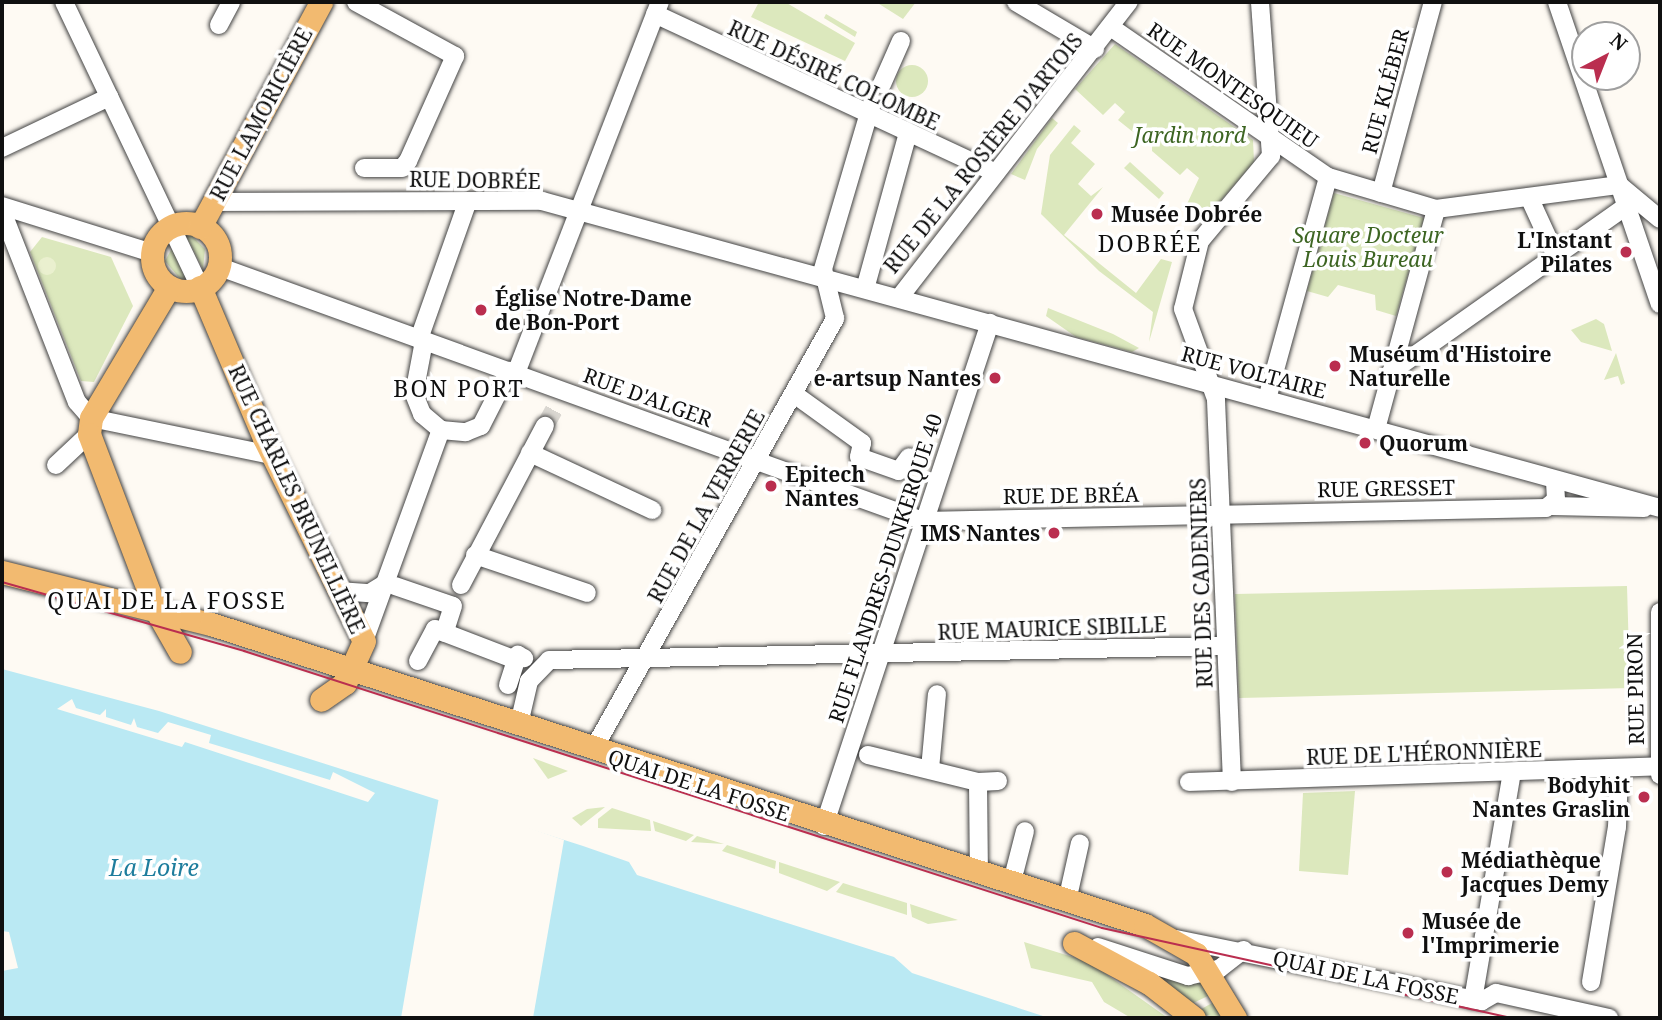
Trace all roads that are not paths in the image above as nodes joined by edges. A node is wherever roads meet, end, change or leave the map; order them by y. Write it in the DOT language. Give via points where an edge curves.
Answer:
graph roads {
  1 [pos="64,2"];
  2 [pos="232,2"];
  3 [pos="321,2"];
  4 [pos="356,2"];
  5 [pos="1016,2"];
  6 [pos="1129,2"];
  7 [pos="1262,2"];
  8 [pos="1433,2"];
  9 [pos="1557,2"];
  10 [pos="658,8"];
  11 [pos="219,25"];
  12 [pos="1112,28"];
  13 [pos="901,41"];
  14 [pos="1095,49"];
  15 [pos="881,84"];
  16 [pos="109,97"];
  17 [pos="869,111"];
  18 [pos="907,136"];
  19 [pos="1275,142"];
  20 [pos="2,148"];
  21 [pos="364,168"];
  22 [pos="996,173"];
  23 [pos="1328,177"];
  24 [pos="1619,185"];
  25 [pos="1381,193"];
  26 [pos="1529,197"];
  27 [pos="468,201"];
  28 [pos="214,202"];
  29 [pos="1626,206"];
  30 [pos="2,209"];
  31 [pos="1436,209"];
  32 [pos="575,210"];
  33 [pos="1660,219"];
  34 [pos="200,227"];
  35 [pos="172,228"];
  36 [pos="152,253"];
  37 [pos="1556,256"];
  38 [pos="220,267"];
  39 [pos="818,277"];
  40 [pos="169,286"];
  41 [pos="200,287"];
  42 [pos="871,291"];
  43 [pos="899,298"];
  44 [pos="1660,304"];
  45 [pos="990,323"];
  46 [pos="422,340"];
  47 [pos="512,372"];
  48 [pos="1391,372"];
  49 [pos="1208,384"];
  50 [pos="794,394"];
  51 [pos="1267,399"];
  52 [pos="90,426"];
  53 [pos="545,426"];
  54 [pos="1376,429"];
  55 [pos="441,430"];
  56 [pos="530,453"];
  57 [pos="272,455"];
  58 [pos="909,457"];
  59 [pos="760,461"];
  60 [pos="56,465"];
  61 [pos="1555,481"];
  62 [pos="1552,506"];
  63 [pos="1659,508"];
  64 [pos="652,510"];
  65 [pos="1221,514"];
  66 [pos="923,520"];
  67 [pos="475,555"];
  68 [pos="2,572"];
  69 [pos="391,584"];
  70 [pos="461,585"];
  71 [pos="338,591"];
  72 [pos="587,593"];
  73 [pos="156,610"];
  74 [pos="1660,612"];
  75 [pos="444,633"];
  76 [pos="364,642"];
  77 [pos="1226,646"];
  78 [pos="180,652"];
  79 [pos="879,656"];
  80 [pos="647,659"];
  81 [pos="418,661"];
  82 [pos="354,669"];
  83 [pos="509,685"];
  84 [pos="937,694"];
  85 [pos="321,700"];
  86 [pos="519,724"];
  87 [pos="593,750"];
  88 [pos="858,753"];
  89 [pos="1660,766"];
  90 [pos="930,769"];
  91 [pos="1619,772"];
  92 [pos="1512,773"];
  93 [pos="1660,775"];
  94 [pos="998,781"];
  95 [pos="978,782"];
  96 [pos="1189,782"];
  97 [pos="1231,782"];
  98 [pos="824,826"];
  99 [pos="1025,831"];
  100 [pos="1080,843"];
  101 [pos="1015,870"];
  102 [pos="979,874"];
  103 [pos="1068,901"];
  104 [pos="1177,939"];
  105 [pos="1074,943"];
  106 [pos="1243,950"];
  107 [pos="1211,972"];
  108 [pos="1587,997"];
  109 [pos="1473,1000"];
  110 [pos="1194,1018"];
  111 [pos="1235,1018"];
  112 [pos="1609,1018"];
  1 -- 16 [label="street"];
  2 -- 11 [label="street"];
  3 -- 28 [label="main road, RUE LAMORICIÈRE"];
  4 -- 21 [label="street" via="450,49 454,66 408,162 401,168"];
  5 -- 14 [label="street"];
  6 -- 12 [label="street, RUE DE LA ROSIÈRE D'ARTOIS"];
  7 -- 19 [label="street"];
  8 -- 25 [label="street, RUE KLÉBER"];
  9 -- 24 [label="street"];
  10 -- 17 [label="street, RUE DÉSIRÉ COLOMBE"];
  10 -- 32 [label="street"];
  12 -- 14 [label="street, RUE DE LA ROSIÈRE D'ARTOIS"];
  12 -- 19 [label="street, RUE MONTESQUIEU"];
  13 -- 15 [label="street"];
  14 -- 22 [label="street, RUE DE LA ROSIÈRE D'ARTOIS"];
  16 -- 20 [label="street"];
  16 -- 35 [label="street"];
  17 -- 18 [label="street, RUE DÉSIRÉ COLOMBE"];
  17 -- 39 [label="street"];
  18 -- 22 [label="street, RUE DÉSIRÉ COLOMBE"];
  18 -- 42 [label="street"];
  19 -- 23 [label="street, RUE MONTESQUIEU"];
  19 -- 49 [label="street, RUE DES CADENIERS" via="1271,156 1200,241 1185,294 1183,309"];
  22 -- 43 [label="street, RUE DE LA ROSIÈRE D'ARTOIS"];
  23 -- 25 [label="street, RUE MONTESQUIEU"];
  23 -- 51 [label="street"];
  24 -- 26 [label="street"];
  24 -- 29 [label="street"];
  24 -- 33 [label="street"];
  25 -- 31 [label="street, RUE MONTESQUIEU"];
  26 -- 31 [label="street"];
  26 -- 37 [label="street"];
  27 -- 28 [label="street, RUE DOBRÉE"];
  27 -- 32 [label="street, RUE DOBRÉE" via="542,201"];
  27 -- 46 [label="street"];
  28 -- 34 [label="main road, RUE LAMORICIÈRE"];
  29 -- 37 [label="street"];
  29 -- 44 [label="street"];
  30 -- 36 [label="street"];
  30 -- 52 [label="street" via="76,402"];
  31 -- 48 [label="street"];
  32 -- 39 [label="street, RUE DOBRÉE"];
  32 -- 47 [label="street"];
  34 -- 35 [label="main road"];
  34 -- 38 [label="main road" via="218,243"];
  35 -- 36 [label="main road"];
  35 -- 41 [label="street"];
  36 -- 40 [label="main road" via="155,272"];
  37 -- 48 [label="street"];
  38 -- 41 [label="main road"];
  38 -- 46 [label="street, RUE D'ALGER"];
  39 -- 42 [label="street, RUE DOBRÉE"];
  39 -- 50 [label="street, RUE DE LA VERRERIE" via="835,317"];
  40 -- 41 [label="main road"];
  40 -- 52 [label="main road"];
  41 -- 57 [label="main road, RUE CHARLES BRUNELLIÈRE"];
  42 -- 43 [label="street, RUE VOLTAIRE"];
  43 -- 45 [label="street, RUE VOLTAIRE"];
  45 -- 49 [label="street, RUE VOLTAIRE"];
  45 -- 66 [label="street, RUE FLANDRES-DUNKERQUE 40"];
  46 -- 47 [label="street, RUE D'ALGER"];
  46 -- 55 [label="street" via="414,394 422,414"];
  47 -- 55 [label="street" via="481,426 466,432"];
  47 -- 59 [label="street, RUE D'ALGER" via="560,398"];
  48 -- 54 [label="street"];
  49 -- 51 [label="street, RUE VOLTAIRE"];
  49 -- 65 [label="street, RUE DES CADENIERS" via="1216,399"];
  50 -- 58 [label="street" via="862,443 857,454 867,460 899,471"];
  50 -- 59 [label="street, RUE DE LA VERRERIE"];
  51 -- 54 [label="street, RUE VOLTAIRE"];
  52 -- 57 [label="street"];
  52 -- 60 [label="street"];
  52 -- 73 [label="main road"];
  53 -- 56 [label="street"];
  54 -- 61 [label="street, RUE VOLTAIRE"];
  55 -- 69 [label="street"];
  56 -- 64 [label="street"];
  56 -- 67 [label="street"];
  57 -- 71 [label="main road, RUE CHARLES BRUNELLIÈRE"];
  59 -- 66 [label="street, RUE D'ALGER"];
  59 -- 80 [label="street, RUE DE LA VERRERIE"];
  61 -- 62 [label="street"];
  61 -- 63 [label="street, RUE VOLTAIRE"];
  62 -- 63 [label="street, RUE GRESSET"];
  62 -- 65 [label="street, RUE GRESSET"];
  65 -- 66 [label="street, RUE DE BRÉA"];
  65 -- 77 [label="street, RUE DES CADENIERS"];
  66 -- 79 [label="street, RUE FLANDRES-DUNKERQUE 40"];
  67 -- 70 [label="street"];
  67 -- 72 [label="street"];
  68 -- 73 [label="main road, QUAI DE LA FOSSE"];
  69 -- 71 [label="street" via="370,593"];
  69 -- 75 [label="street" via="453,606"];
  69 -- 76 [label="street"];
  71 -- 76 [label="main road, RUE CHARLES BRUNELLIÈRE"];
  73 -- 78 [label="main road"];
  73 -- 82 [label="main road, QUAI DE LA FOSSE"];
  74 -- 89 [label="street, RUE PIRON"];
  75 -- 81 [label="street" via="435,629"];
  75 -- 83 [label="street" via="520,659"];
  76 -- 82 [label="main road, RUE CHARLES BRUNELLIÈRE"];
  77 -- 79 [label="street, RUE MAURICE SIBILLE"];
  77 -- 97 [label="street, RUE DES CADENIERS"];
  79 -- 80 [label="street, RUE MAURICE SIBILLE"];
  79 -- 88 [label="street, RUE FLANDRES-DUNKERQUE 40"];
  80 -- 86 [label="street, RUE MAURICE SIBILLE" via="549,660 529,681"];
  80 -- 87 [label="street, RUE DE LA VERRERIE"];
  82 -- 85 [label="main road, RUE CHARLES BRUNELLIÈRE" via="340,689"];
  82 -- 86 [label="main road, QUAI DE LA FOSSE"];
  84 -- 90 [label="street"];
  86 -- 87 [label="main road, QUAI DE LA FOSSE"];
  87 -- 98 [label="main road, QUAI DE LA FOSSE"];
  88 -- 90 [label="street"];
  88 -- 98 [label="street, RUE FLANDRES-DUNKERQUE 40"];
  89 -- 91 [label="street, RUE DE L'HÉRONNIÈRE"];
  89 -- 93 [label="street, RUE PIRON"];
  90 -- 95 [label="street"];
  91 -- 92 [label="street, RUE DE L'HÉRONNIÈRE"];
  91 -- 108 [label="street" via="1617,827"];
  92 -- 97 [label="street, RUE DE L'HÉRONNIÈRE"];
  92 -- 109 [label="street"];
  94 -- 95 [label="street"];
  95 -- 102 [label="street"];
  96 -- 97 [label="street, RUE DE L'HÉRONNIÈRE"];
  98 -- 102 [label="main road, QUAI DE LA FOSSE"];
  99 -- 101 [label="street"];
  100 -- 103 [label="street"];
  102 -- 103 [label="main road, QUAI DE LA FOSSE"];
  103 -- 104 [label="main road, QUAI DE LA FOSSE"];
  104 -- 106 [label="street, QUAI DE LA FOSSE"];
  104 -- 107 [label="main road"];
  105 -- 107 [label="street" via="1178,975"];
  105 -- 110 [label="main road" via="1149,984"];
  106 -- 107 [label="street, QUAI DE LA FOSSE"];
  106 -- 109 [label="street, QUAI DE LA FOSSE"];
  107 -- 111 [label="main road"];
  108 -- 109 [label="street, QUAI DE LA FOSSE" via="1496,993"];
  108 -- 112 [label="street, QUAI DE LA FOSSE"];
}
